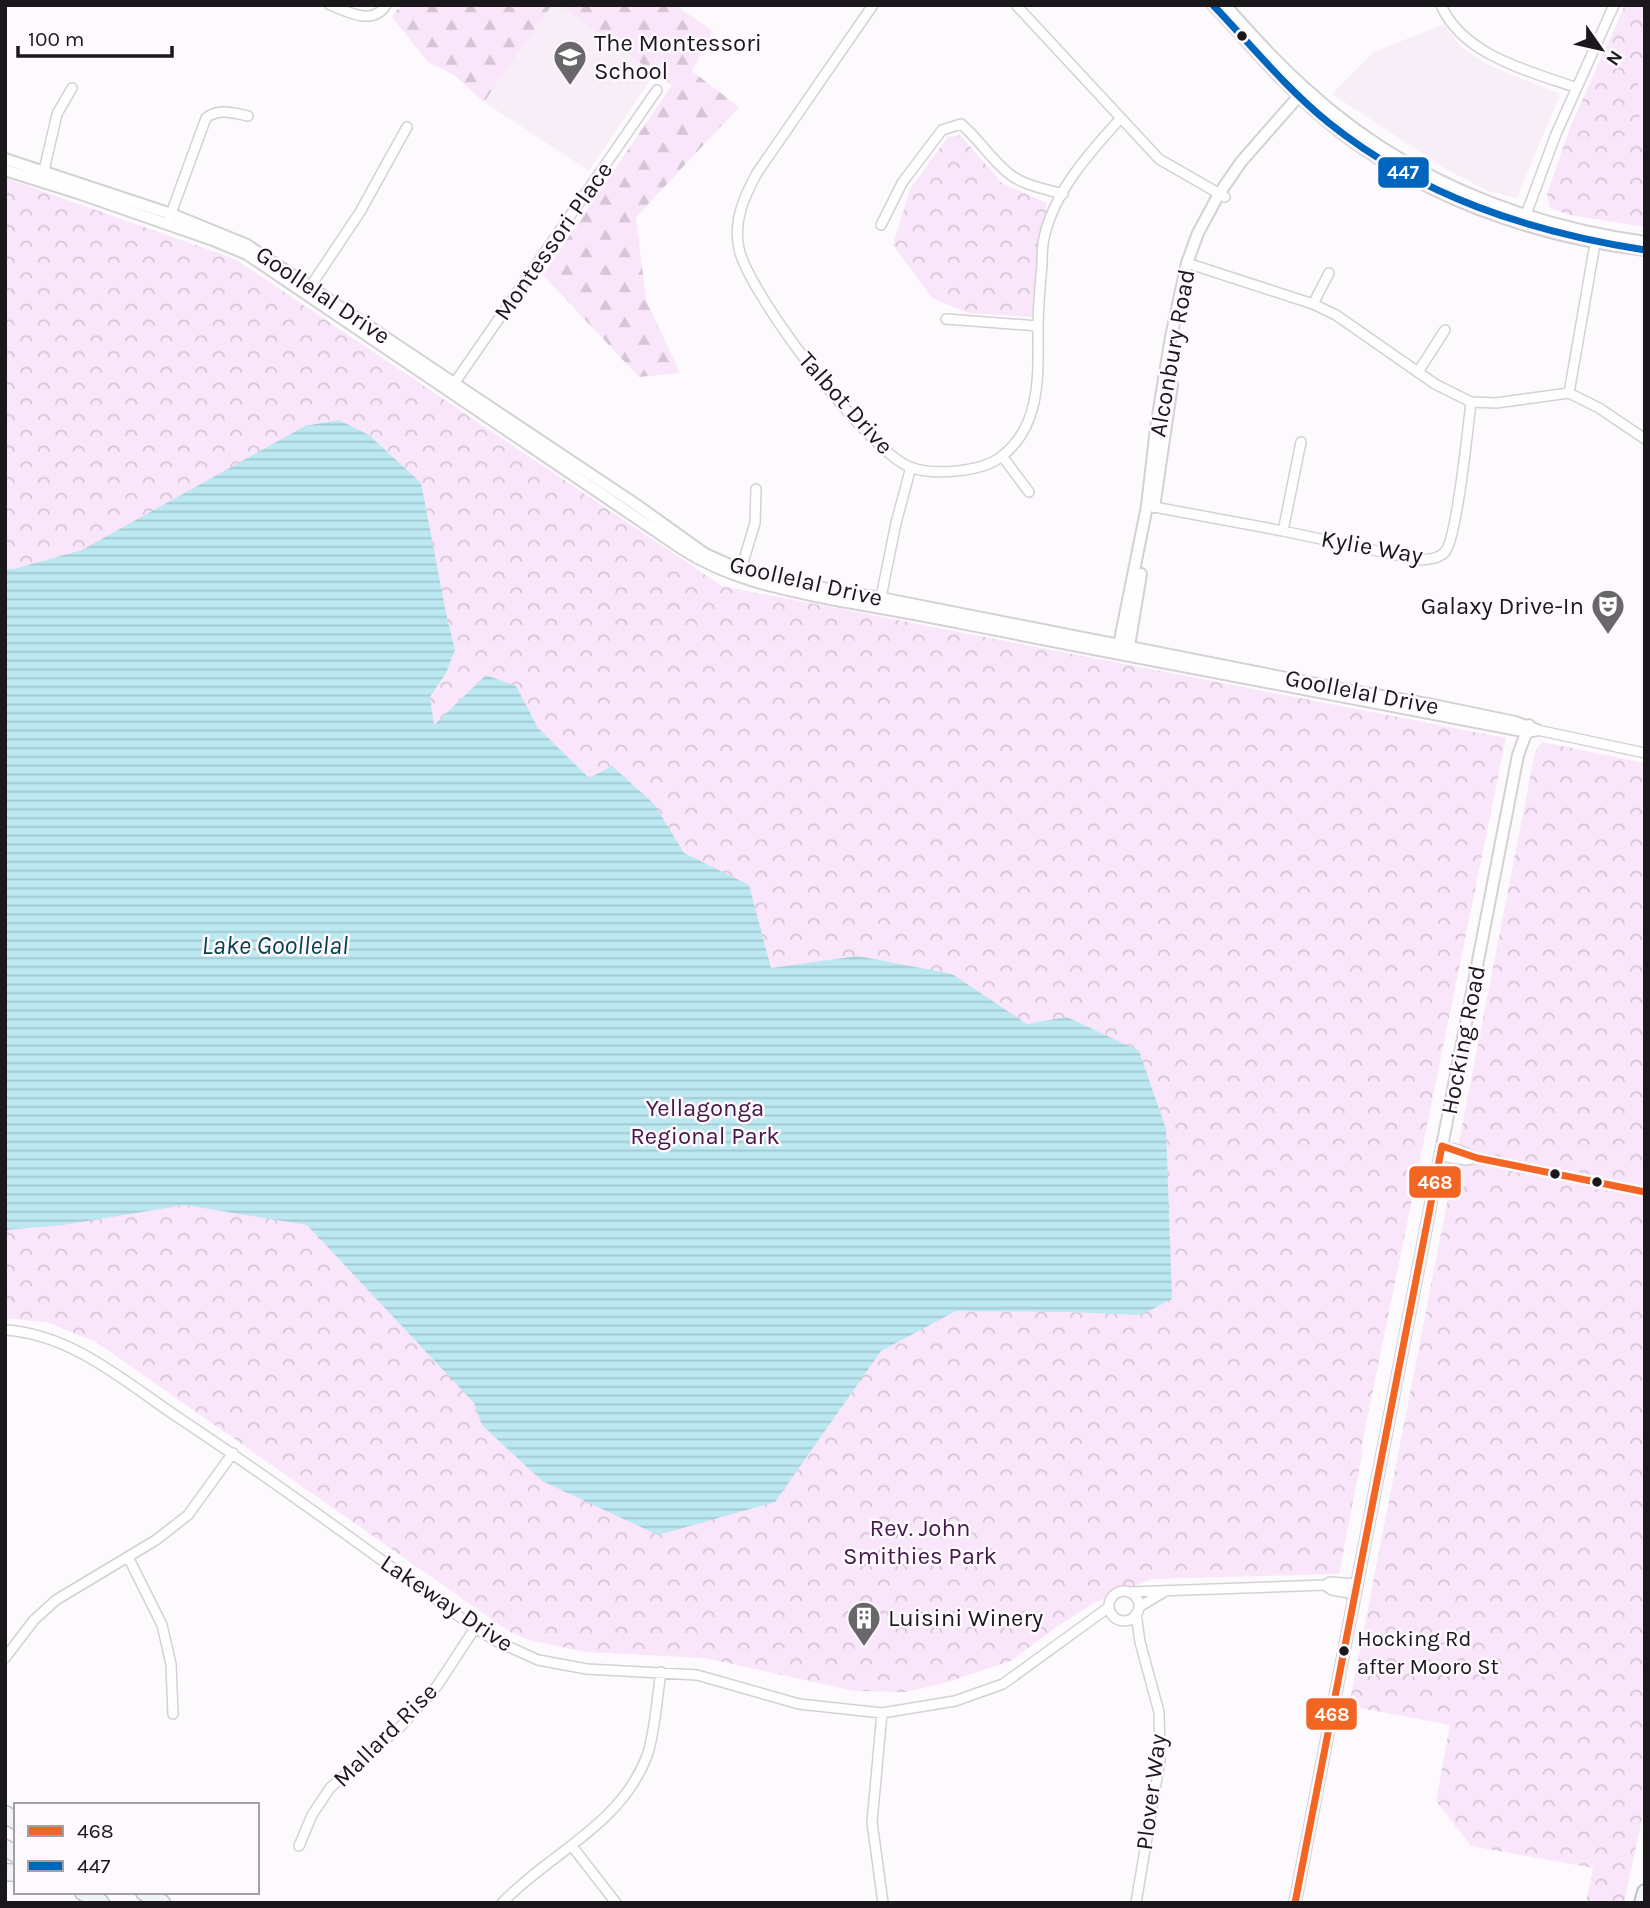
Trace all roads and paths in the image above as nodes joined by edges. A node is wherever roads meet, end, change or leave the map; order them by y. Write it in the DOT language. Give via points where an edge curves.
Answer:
graph roads {
  1 [pos="330,5"];
  2 [pos="386,5"];
  3 [pos="873,5"];
  4 [pos="1016,5"];
  5 [pos="1213,5"];
  6 [pos="1225,5"];
  7 [pos="1441,5"];
  8 [pos="1614,5"];
  9 [pos="72,88"];
  10 [pos="1577,88"];
  11 [pos="657,90"];
  12 [pos="1305,95"];
  13 [pos="248,116"];
  14 [pos="1121,119"];
  15 [pos="407,127"];
  16 [pos="5,159"];
  17 [pos="5,170"];
  18 [pos="43,176"];
  19 [pos="1063,194"];
  20 [pos="1222,195"];
  21 [pos="169,219"];
  22 [pos="1524,220"];
  23 [pos="881,225"];
  24 [pos="1596,239"];
  25 [pos="1645,242"];
  26 [pos="1645,250"];
  27 [pos="1190,264"];
  28 [pos="1329,273"];
  29 [pos="308,290"];
  30 [pos="1313,304"];
  31 [pos="946,319"];
  32 [pos="1038,326"];
  33 [pos="1445,330"];
  34 [pos="1418,372"];
  35 [pos="451,387"];
  36 [pos="1569,393"];
  37 [pos="1471,402"];
  38 [pos="1645,439"];
  39 [pos="1301,442"];
  40 [pos="1002,456"];
  41 [pos="911,467"];
  42 [pos="756,489"];
  43 [pos="1029,492"];
  44 [pos="1151,507"];
  45 [pos="1283,531"];
  46 [pos="740,574"];
  47 [pos="880,603"];
  48 [pos="1123,649"];
  49 [pos="1526,728"];
  50 [pos="1645,752"];
  51 [pos="1441,1151"];
  52 [pos="1645,1192"];
  53 [pos="5,1330"];
  54 [pos="233,1453"];
  55 [pos="128,1557"];
  56 [pos="1356,1589"];
  57 [pos="1166,1591"];
  58 [pos="1128,1592"];
  59 [pos="1109,1607"];
  60 [pos="1137,1611"];
  61 [pos="1118,1619"];
  62 [pos="1093,1620"];
  63 [pos="475,1628"];
  64 [pos="1140,1642"];
  65 [pos="5,1658"];
  66 [pos="661,1672"];
  67 [pos="882,1713"];
  68 [pos="173,1714"];
  69 [pos="299,1846"];
  70 [pos="572,1846"];
  71 [pos="1645,1892"];
  72 [pos="502,1903"];
  73 [pos="616,1903"];
  74 [pos="883,1903"];
  75 [pos="1136,1903"];
  76 [pos="1295,1903"];
  77 [pos="1643,1903"];
  1 -- 2 [label="street" via="365,18"];
  3 -- 41 [label="street, Talbot Drive" via="757,173 741,202 738,246 743,263 786,334 884,450"];
  4 -- 14 [label="street"];
  5 -- 12 [label="street"];
  6 -- 12 [label="street"];
  7 -- 10 [label="street" via="1466,39 1503,61"];
  8 -- 10 [label="street"];
  9 -- 18 [label="street" via="57,114"];
  10 -- 22 [label="street"];
  11 -- 35 [label="street, Montessori Place"];
  12 -- 20 [label="street, Alconbury Road"];
  12 -- 22 [label="street" via="1329,123 1395,167 1459,201"];
  13 -- 21 [label="street" via="220,111 206,118"];
  14 -- 19 [label="street" via="1089,154"];
  14 -- 20 [label="street" via="1159,159"];
  15 -- 29 [label="street" via="360,212"];
  16 -- 18 [label="street, Goollelal Drive"];
  17 -- 18 [label="street, Goollelal Drive"];
  18 -- 21 [label="street, Goollelal Drive"];
  19 -- 23 [label="street" via="1008,174 971,132 961,124 953,125 942,130 902,183"];
  19 -- 32 [label="street" via="1044,239"];
  20 -- 27 [label="street, Alconbury Road" via="1198,233"];
  21 -- 29 [label="street, Goollelal Drive" via="247,245"];
  22 -- 24 [label="street"];
  24 -- 25 [label="street"];
  24 -- 26 [label="street"];
  24 -- 36 [label="street"];
  27 -- 30 [label="street"];
  27 -- 44 [label="street, Alconbury Road" via="1173,326 1156,428"];
  28 -- 30 [label="street"];
  29 -- 35 [label="street, Goollelal Drive"];
  30 -- 34 [label="street"];
  31 -- 32 [label="street"];
  32 -- 40 [label="street" via="1033,407 1028,423"];
  33 -- 34 [label="street"];
  34 -- 37 [label="street"];
  35 -- 46 [label="street, Goollelal Drive"];
  36 -- 37 [label="street"];
  36 -- 38 [label="street"];
  37 -- 45 [label="street, Kylie Way" via="1456,515 1449,545 1438,557 1420,559"];
  39 -- 45 [label="street"];
  40 -- 41 [label="street, Talbot Drive" via="964,470"];
  40 -- 43 [label="street"];
  41 -- 47 [label="street"];
  42 -- 46 [label="street" via="755,523"];
  44 -- 45 [label="street, Kylie Way"];
  44 -- 48 [label="street, Alconbury Road"];
  46 -- 47 [label="street, Goollelal Drive"];
  47 -- 48 [label="street, Goollelal Drive"];
  48 -- 49 [label="street, Goollelal Drive"];
  49 -- 50 [label="street, Goollelal Drive"];
  49 -- 51 [label="street, Hocking Road"];
  51 -- 52 [label="street" via="1466,1160 1477,1158"];
  51 -- 56 [label="street, Hocking Road"];
  53 -- 54 [label="street, Lakeway Drive" via="41,1335 73,1348"];
  54 -- 55 [label="street" via="188,1514"];
  54 -- 63 [label="street, Lakeway Drive"];
  55 -- 65 [label="street" via="56,1600 34,1619"];
  55 -- 68 [label="street" via="162,1625 171,1664"];
  56 -- 57 [label="street" via="1330,1582"];
  56 -- 76 [label="street, Hocking Road"];
  57 -- 58 [label="street"];
  57 -- 60 [label="street"];
  58 -- 59 [label="street" via="1114,1595"];
  58 -- 60 [label="street" via="1136,1598"];
  59 -- 61 [label="street"];
  59 -- 62 [label="street, Lakeway Drive"];
  60 -- 61 [label="street" via="1131,1619"];
  60 -- 64 [label="street, Plover Way"];
  61 -- 62 [label="street"];
  61 -- 64 [label="street, Plover Way"];
  62 -- 67 [label="street, Lakeway Drive" via="1003,1684 955,1701"];
  63 -- 66 [label="street, Lakeway Drive" via="538,1660 587,1669"];
  63 -- 69 [label="street, Mallard Rise" via="437,1686 402,1725 330,1787"];
  64 -- 75 [label="street, Plover Way" via="1159,1712 1160,1760"];
  66 -- 67 [label="street, Lakeway Drive" via="697,1675 799,1704"];
  66 -- 70 [label="street" via="648,1754 635,1781 611,1814"];
  67 -- 74 [label="street" via="872,1822"];
  70 -- 72 [label="street"];
  70 -- 73 [label="street"];
  71 -- 77 [label="main road"];
}
